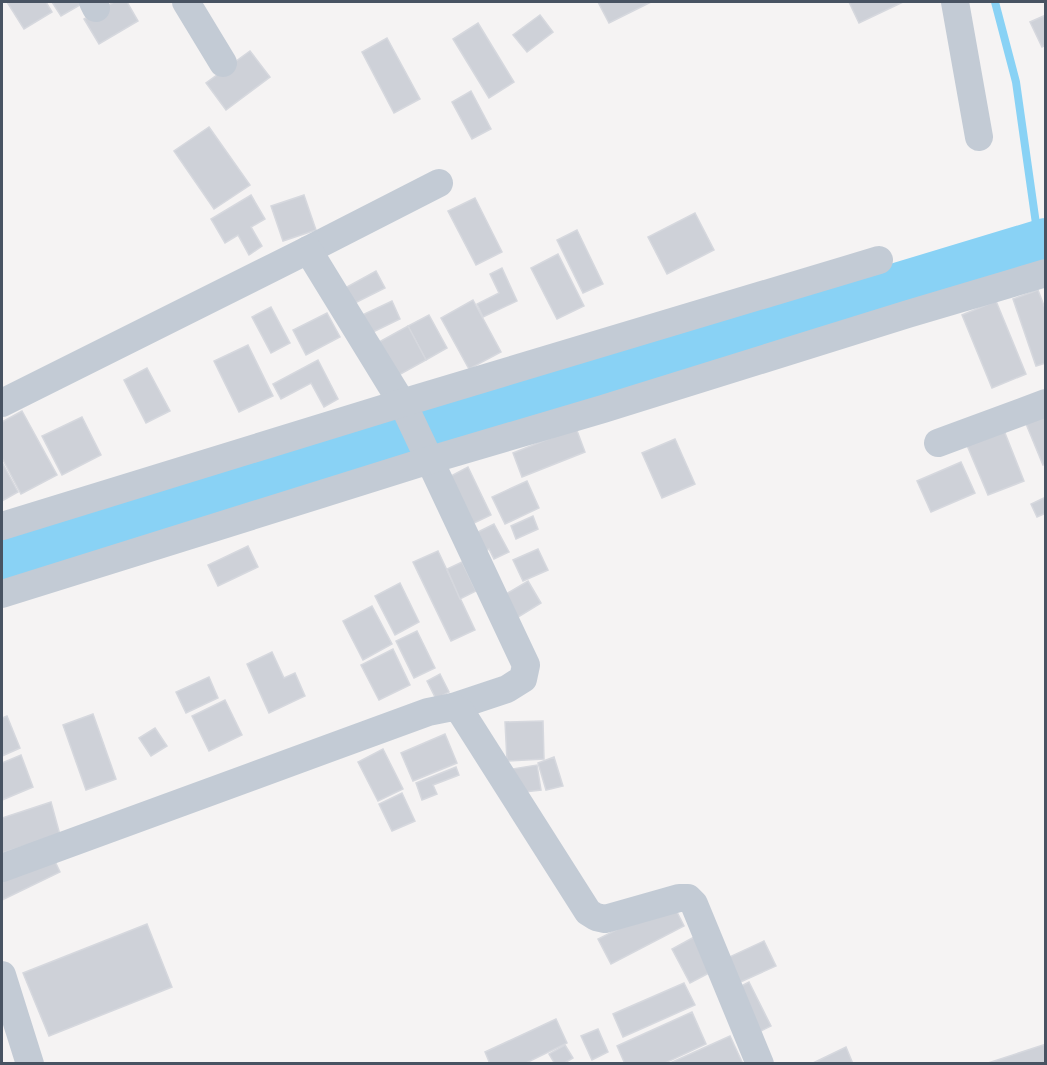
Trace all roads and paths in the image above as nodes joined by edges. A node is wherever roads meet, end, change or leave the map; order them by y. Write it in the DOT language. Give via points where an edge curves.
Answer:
graph roads {
  1 [pos="186,2"];
  2 [pos="955,2"];
  3 [pos="223,63"];
  4 [pos="979,137"];
  5 [pos="439,183"];
  6 [pos="308,250"];
  7 [pos="879,260"];
  8 [pos="1046,273"];
  9 [pos="2,403"];
  10 [pos="1046,403"];
  11 [pos="403,405"];
  12 [pos="938,443"];
  13 [pos="427,454"];
  14 [pos="2,526"];
  15 [pos="2,594"];
  16 [pos="453,707"];
  17 [pos="2,868"];
  18 [pos="2,975"];
  19 [pos="30,1064"];
  20 [pos="760,1064"];
  1 -- 3 [label="street"];
  2 -- 4 [label="street"];
  5 -- 6 [label="street"];
  6 -- 9 [label="street"];
  6 -- 11 [label="street"];
  7 -- 11 [label="street"];
  8 -- 13 [label="street" via="603,409"];
  10 -- 12 [label="street"];
  11 -- 13 [label="street"];
  11 -- 14 [label="street"];
  13 -- 15 [label="street"];
  13 -- 16 [label="street" via="526,664 523,679 507,689"];
  16 -- 17 [label="street" via="428,712"];
  16 -- 20 [label="street" via="461,712 588,912 605,919 679,898 688,898 694,904"];
  18 -- 19 [label="street"];
}
